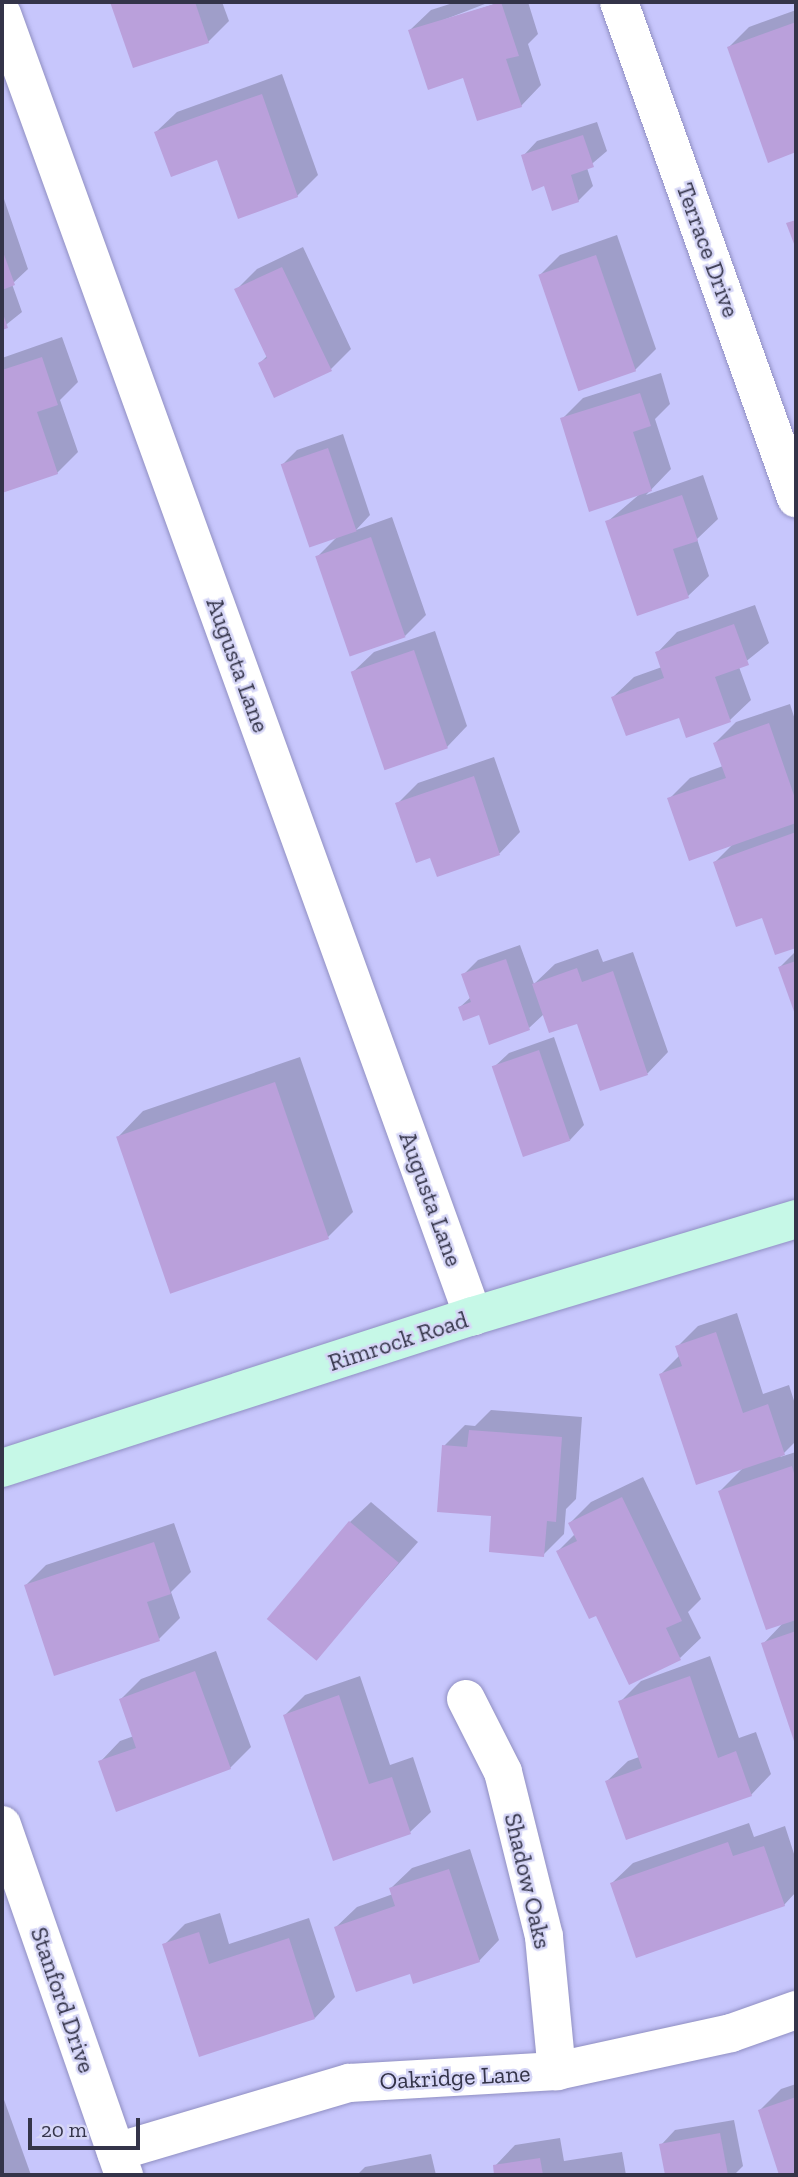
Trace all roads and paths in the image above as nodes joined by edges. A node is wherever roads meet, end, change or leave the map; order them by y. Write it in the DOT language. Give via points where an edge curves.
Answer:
graph roads {
  1 [pos="619,2"];
  2 [pos="2,15"];
  3 [pos="796,498"];
  4 [pos="796,1219"];
  5 [pos="473,1317"];
  6 [pos="2,1468"];
  7 [pos="466,1699"];
  8 [pos="2,1825"];
  9 [pos="796,2010"];
  10 [pos="557,2071"];
  11 [pos="120,2164"];
  1 -- 3 [label="street, Terrace Drive"];
  2 -- 5 [label="street, Augusta Lane"];
  4 -- 5 [label="main road, Rimrock Road"];
  5 -- 6 [label="main road, Rimrock Road"];
  7 -- 10 [label="street, Shadow Oaks" via="507,1784 544,1937"];
  8 -- 11 [label="street, Stanford Drive"];
  9 -- 10 [label="street, Oakridge Lane" via="731,2034"];
  10 -- 11 [label="street, Oakridge Lane" via="349,2083"];
}
